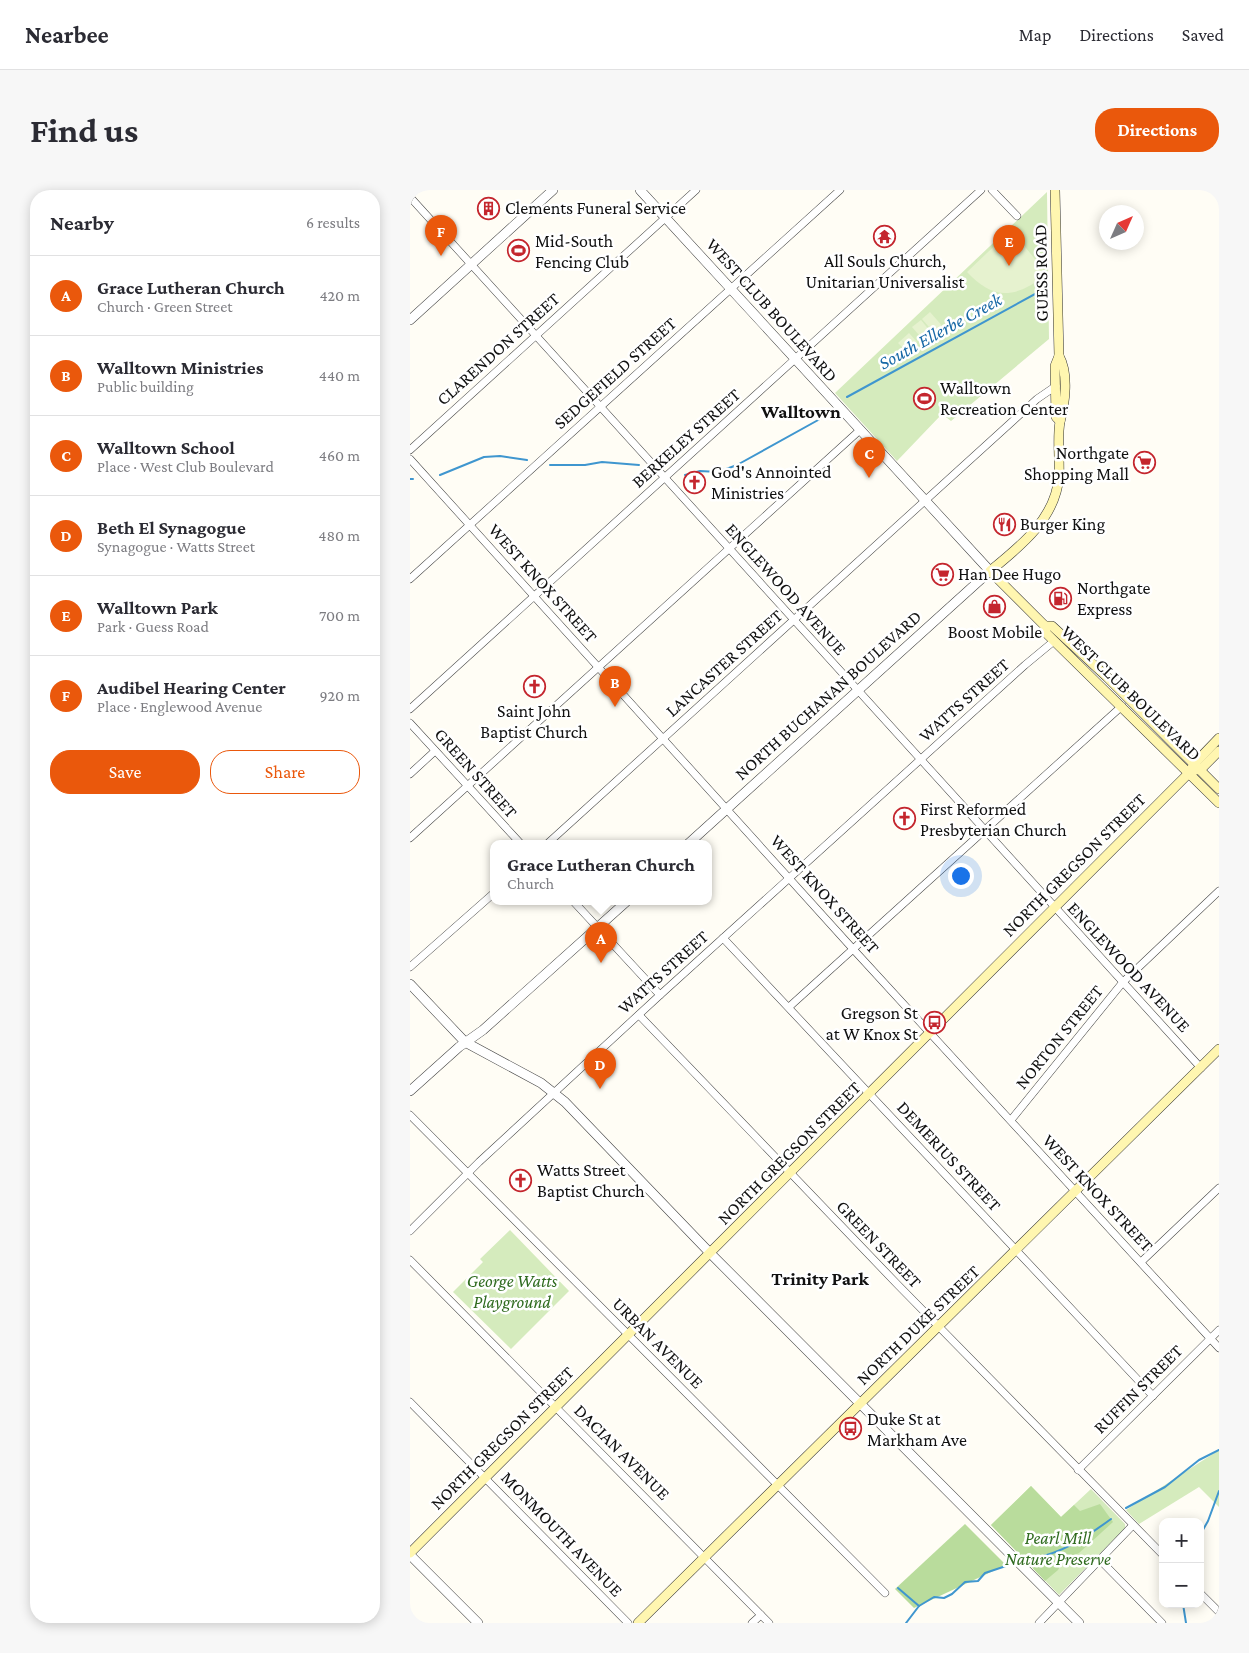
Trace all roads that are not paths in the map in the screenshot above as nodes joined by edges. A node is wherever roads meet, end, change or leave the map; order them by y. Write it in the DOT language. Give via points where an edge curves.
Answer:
graph roads {
  1 [pos="553,190"];
  2 [pos="640,190"];
  3 [pos="696,190"];
  4 [pos="840,190"];
  5 [pos="981,190"];
  6 [pos="992,190"];
  7 [pos="1055,190"];
  8 [pos="410,197"];
  9 [pos="1017,216"];
  10 [pos="665,218"];
  11 [pos="472,265"];
  12 [pos="731,289"];
  13 [pos="410,320"];
  14 [pos="536,336"];
  15 [pos="1059,356"];
  16 [pos="795,360"];
  17 [pos="1056,386"];
  18 [pos="600,406"];
  19 [pos="1060,421"];
  20 [pos="860,430"];
  21 [pos="410,450"];
  22 [pos="410,459"];
  23 [pos="664,478"];
  24 [pos="924,501"];
  25 [pos="470,525"];
  26 [pos="730,549"];
  27 [pos="990,571"];
  28 [pos="410,579"];
  29 [pos="534,596"];
  30 [pos="794,620"];
  31 [pos="1045,626"];
  32 [pos="1054,641"];
  33 [pos="1078,650"];
  34 [pos="599,667"];
  35 [pos="858,690"];
  36 [pos="1122,706"];
  37 [pos="410,709"];
  38 [pos="410,723"];
  39 [pos="664,738"];
  40 [pos="1219,738"];
  41 [pos="435,751"];
  42 [pos="1219,751"];
  43 [pos="921,759"];
  44 [pos="1194,769"];
  45 [pos="410,774"];
  46 [pos="468,786"];
  47 [pos="1219,789"];
  48 [pos="1219,803"];
  49 [pos="727,809"];
  50 [pos="984,830"];
  51 [pos="410,838"];
  52 [pos="517,840"];
  53 [pos="551,840"];
  54 [pos="692,840"];
  55 [pos="790,878"];
  56 [pos="1219,891"];
  57 [pos="490,897"];
  58 [pos="577,905"];
  59 [pos="623,905"];
  60 [pos="1054,907"];
  61 [pos="597,928"];
  62 [pos="724,938"];
  63 [pos="853,949"];
  64 [pos="410,968"];
  65 [pos="1123,982"];
  66 [pos="410,984"];
  67 [pos="660,995"];
  68 [pos="789,1007"];
  69 [pos="639,1015"];
  70 [pos="931,1033"];
  71 [pos="465,1042"];
  72 [pos="1219,1049"];
  73 [pos="1201,1068"];
  74 [pos="410,1091"];
  75 [pos="554,1092"];
  76 [pos="870,1094"];
  77 [pos="410,1115"];
  78 [pos="1011,1120"];
  79 [pos="469,1172"];
  80 [pos="790,1174"];
  81 [pos="1219,1188"];
  82 [pos="1075,1193"];
  83 [pos="410,1231"];
  84 [pos="1017,1251"];
  85 [pos="711,1254"];
  86 [pos="410,1260"];
  87 [pos="1141,1262"];
  88 [pos="938,1327"];
  89 [pos="1219,1330"];
  90 [pos="629,1335"];
  91 [pos="1210,1338"];
  92 [pos="1219,1348"];
  93 [pos="1153,1396"];
  94 [pos="410,1402"];
  95 [pos="860,1403"];
  96 [pos="557,1408"];
  97 [pos="1078,1470"];
  98 [pos="486,1478"];
  99 [pos="778,1485"];
  100 [pos="1133,1525"];
  101 [pos="1159,1551"];
  102 [pos="410,1554"];
  103 [pos="704,1557"];
  104 [pos="1100,1560"];
  105 [pos="885,1594"];
  106 [pos="1204,1597"];
  107 [pos="1058,1604"];
  108 [pos="1219,1612"];
  109 [pos="760,1615"];
  110 [pos="478,1623"];
  111 [pos="628,1623"];
  112 [pos="638,1623"];
  113 [pos="752,1623"];
  114 [pos="769,1623"];
  115 [pos="1040,1623"];
  116 [pos="1079,1623"];
  117 [pos="1162,1623"];
  1 -- 11 [label="street"];
  2 -- 10 [label="street, WEST CLUB BOULEVARD"];
  3 -- 10 [label="street, CLARENDON STREET"];
  4 -- 12 [label="street, SEDGEFIELD STREET"];
  5 -- 16 [label="street, BERKELEY STREET"];
  6 -- 9 [label="street"];
  7 -- 15 [label="main road, GUESS ROAD"];
  8 -- 11 [label="street, ENGLEWOOD AVENUE"];
  10 -- 12 [label="street, WEST CLUB BOULEVARD"];
  10 -- 14 [label="street, CLARENDON STREET"];
  11 -- 13 [label="street"];
  11 -- 14 [label="street, ENGLEWOOD AVENUE"];
  12 -- 16 [label="street, WEST CLUB BOULEVARD"];
  12 -- 18 [label="street, SEDGEFIELD STREET"];
  14 -- 18 [label="street, ENGLEWOOD AVENUE"];
  14 -- 21 [label="street, CLARENDON STREET"];
  15 -- 17 [label="main road, GUESS ROAD" via="1055,366"];
  15 -- 19 [label="main road, GUESS ROAD" via="1064,365 1064,407"];
  16 -- 20 [label="street, WEST CLUB BOULEVARD"];
  16 -- 23 [label="street, BERKELEY STREET"];
  17 -- 19 [label="main road, GUESS ROAD" via="1056,417"];
  17 -- 24 [label="street, LANCASTER STREET" via="1036,400"];
  18 -- 23 [label="street, ENGLEWOOD AVENUE"];
  18 -- 25 [label="street, SEDGEFIELD STREET"];
  19 -- 27 [label="main road, GUESS ROAD" via="1058,483 1051,508 1032,532"];
  20 -- 24 [label="street, WEST CLUB BOULEVARD"];
  20 -- 26 [label="street"];
  22 -- 25 [label="street, WEST KNOX STREET"];
  23 -- 26 [label="street, ENGLEWOOD AVENUE"];
  23 -- 29 [label="street, BERKELEY STREET"];
  24 -- 27 [label="street, WEST CLUB BOULEVARD"];
  24 -- 30 [label="street, LANCASTER STREET"];
  25 -- 28 [label="street, SEDGEFIELD STREET"];
  25 -- 29 [label="street, WEST KNOX STREET"];
  26 -- 30 [label="street, ENGLEWOOD AVENUE"];
  26 -- 34 [label="street"];
  27 -- 31 [label="main road, WEST CLUB BOULEVARD"];
  27 -- 35 [label="street, NORTH BUCHANAN BOULEVARD"];
  29 -- 34 [label="street, WEST KNOX STREET"];
  29 -- 37 [label="street, BERKELEY STREET"];
  30 -- 35 [label="street, ENGLEWOOD AVENUE"];
  30 -- 39 [label="street, LANCASTER STREET"];
  31 -- 32 [label="main road, WEST CLUB BOULEVARD" via="1045,632"];
  31 -- 33 [label="main road, WEST CLUB BOULEVARD" via="1052,626"];
  32 -- 33 [label="main road" via="1064,641"];
  32 -- 36 [label="main road, WEST CLUB BOULEVARD"];
  32 -- 43 [label="street, WATTS STREET"];
  33 -- 44 [label="main road, WEST CLUB BOULEVARD"];
  34 -- 39 [label="street, WEST KNOX STREET"];
  34 -- 46 [label="street"];
  35 -- 43 [label="street, ENGLEWOOD AVENUE"];
  35 -- 49 [label="street, NORTH BUCHANAN BOULEVARD"];
  36 -- 44 [label="main road, WEST CLUB BOULEVARD"];
  36 -- 50 [label="street"];
  38 -- 41 [label="street, GREEN STREET"];
  39 -- 49 [label="street, WEST KNOX STREET"];
  39 -- 53 [label="street, LANCASTER STREET"];
  40 -- 44 [label="main road, NORTH GREGSON STREET"];
  41 -- 45 [label="street"];
  41 -- 46 [label="street, GREEN STREET"];
  42 -- 44 [label="main road, NORTH GREGSON STREET"];
  43 -- 50 [label="street, ENGLEWOOD AVENUE"];
  43 -- 55 [label="street, WATTS STREET"];
  44 -- 47 [label="main road, WEST CLUB BOULEVARD"];
  44 -- 48 [label="main road, WEST CLUB BOULEVARD"];
  44 -- 60 [label="main road, NORTH GREGSON STREET"];
  46 -- 51 [label="street"];
  46 -- 52 [label="street, GREEN STREET"];
  49 -- 54 [label="street, NORTH BUCHANAN BOULEVARD"];
  49 -- 55 [label="street, WEST KNOX STREET"];
  50 -- 60 [label="street, ENGLEWOOD AVENUE"];
  50 -- 63 [label="street"];
  55 -- 62 [label="street, WATTS STREET"];
  55 -- 63 [label="street, WEST KNOX STREET"];
  56 -- 65 [label="street, NORTON STREET"];
  57 -- 64 [label="street"];
  58 -- 61 [label="street"];
  59 -- 61 [label="street"];
  60 -- 65 [label="street, ENGLEWOOD AVENUE"];
  60 -- 70 [label="main road, NORTH GREGSON STREET"];
  61 -- 67 [label="street"];
  61 -- 71 [label="street" via="483,1030"];
  62 -- 67 [label="street, WATTS STREET"];
  62 -- 68 [label="street, DEMERIUS STREET"];
  63 -- 68 [label="street"];
  63 -- 70 [label="street, WEST KNOX STREET"];
  65 -- 73 [label="street, ENGLEWOOD AVENUE"];
  65 -- 78 [label="street, NORTON STREET"];
  66 -- 71 [label="street"];
  67 -- 69 [label="street, WATTS STREET"];
  68 -- 76 [label="street, DEMERIUS STREET"];
  69 -- 75 [label="street, WATTS STREET"];
  69 -- 80 [label="street, GREEN STREET"];
  70 -- 76 [label="main road, NORTH GREGSON STREET"];
  70 -- 78 [label="street, WEST KNOX STREET"];
  71 -- 74 [label="street"];
  71 -- 75 [label="street"];
  72 -- 73 [label="main road, NORTH DUKE STREET"];
  73 -- 82 [label="main road, NORTH DUKE STREET"];
  75 -- 79 [label="street, WATTS STREET"];
  75 -- 85 [label="street"];
  76 -- 80 [label="main road, NORTH GREGSON STREET"];
  76 -- 84 [label="street, DEMERIUS STREET"];
  77 -- 79 [label="street, URBAN AVENUE"];
  78 -- 82 [label="street, WEST KNOX STREET"];
  79 -- 83 [label="street, WATTS STREET"];
  79 -- 90 [label="street, URBAN AVENUE"];
  80 -- 85 [label="main road, NORTH GREGSON STREET"];
  80 -- 88 [label="street, GREEN STREET"];
  81 -- 87 [label="street"];
  82 -- 84 [label="main road, NORTH DUKE STREET"];
  82 -- 87 [label="street, WEST KNOX STREET"];
  84 -- 88 [label="main road, NORTH DUKE STREET"];
  84 -- 93 [label="street, DEMERIUS STREET"];
  85 -- 90 [label="main road, NORTH GREGSON STREET"];
  85 -- 95 [label="street"];
  86 -- 96 [label="street, DACIAN AVENUE"];
  87 -- 91 [label="street, WEST KNOX STREET"];
  88 -- 95 [label="main road, NORTH DUKE STREET"];
  88 -- 97 [label="street, GREEN STREET"];
  89 -- 91 [label="street, RUFFIN STREET"];
  90 -- 96 [label="main road, NORTH GREGSON STREET"];
  90 -- 99 [label="street, URBAN AVENUE"];
  91 -- 92 [label="street, WEST KNOX STREET"];
  91 -- 93 [label="street, RUFFIN STREET"];
  93 -- 97 [label="street, RUFFIN STREET"];
  94 -- 98 [label="street, MONMOUTH AVENUE"];
  95 -- 99 [label="main road, NORTH DUKE STREET"];
  95 -- 107 [label="street"];
  96 -- 98 [label="main road, NORTH GREGSON STREET"];
  96 -- 103 [label="street, DACIAN AVENUE"];
  97 -- 100 [label="street, GREEN STREET"];
  98 -- 102 [label="main road, NORTH GREGSON STREET"];
  98 -- 111 [label="street, MONMOUTH AVENUE"];
  99 -- 103 [label="main road, NORTH DUKE STREET"];
  99 -- 105 [label="street, URBAN AVENUE"];
  100 -- 101 [label="street, GREEN STREET"];
  100 -- 104 [label="street"];
  102 -- 110 [label="street"];
  103 -- 109 [label="street, DACIAN AVENUE"];
  103 -- 112 [label="main road, NORTH DUKE STREET"];
  104 -- 107 [label="street"];
  104 -- 117 [label="street"];
  106 -- 108 [label="street"];
  107 -- 115 [label="street"];
  107 -- 116 [label="street"];
  109 -- 113 [label="street"];
  109 -- 114 [label="street, DACIAN AVENUE"];
}
